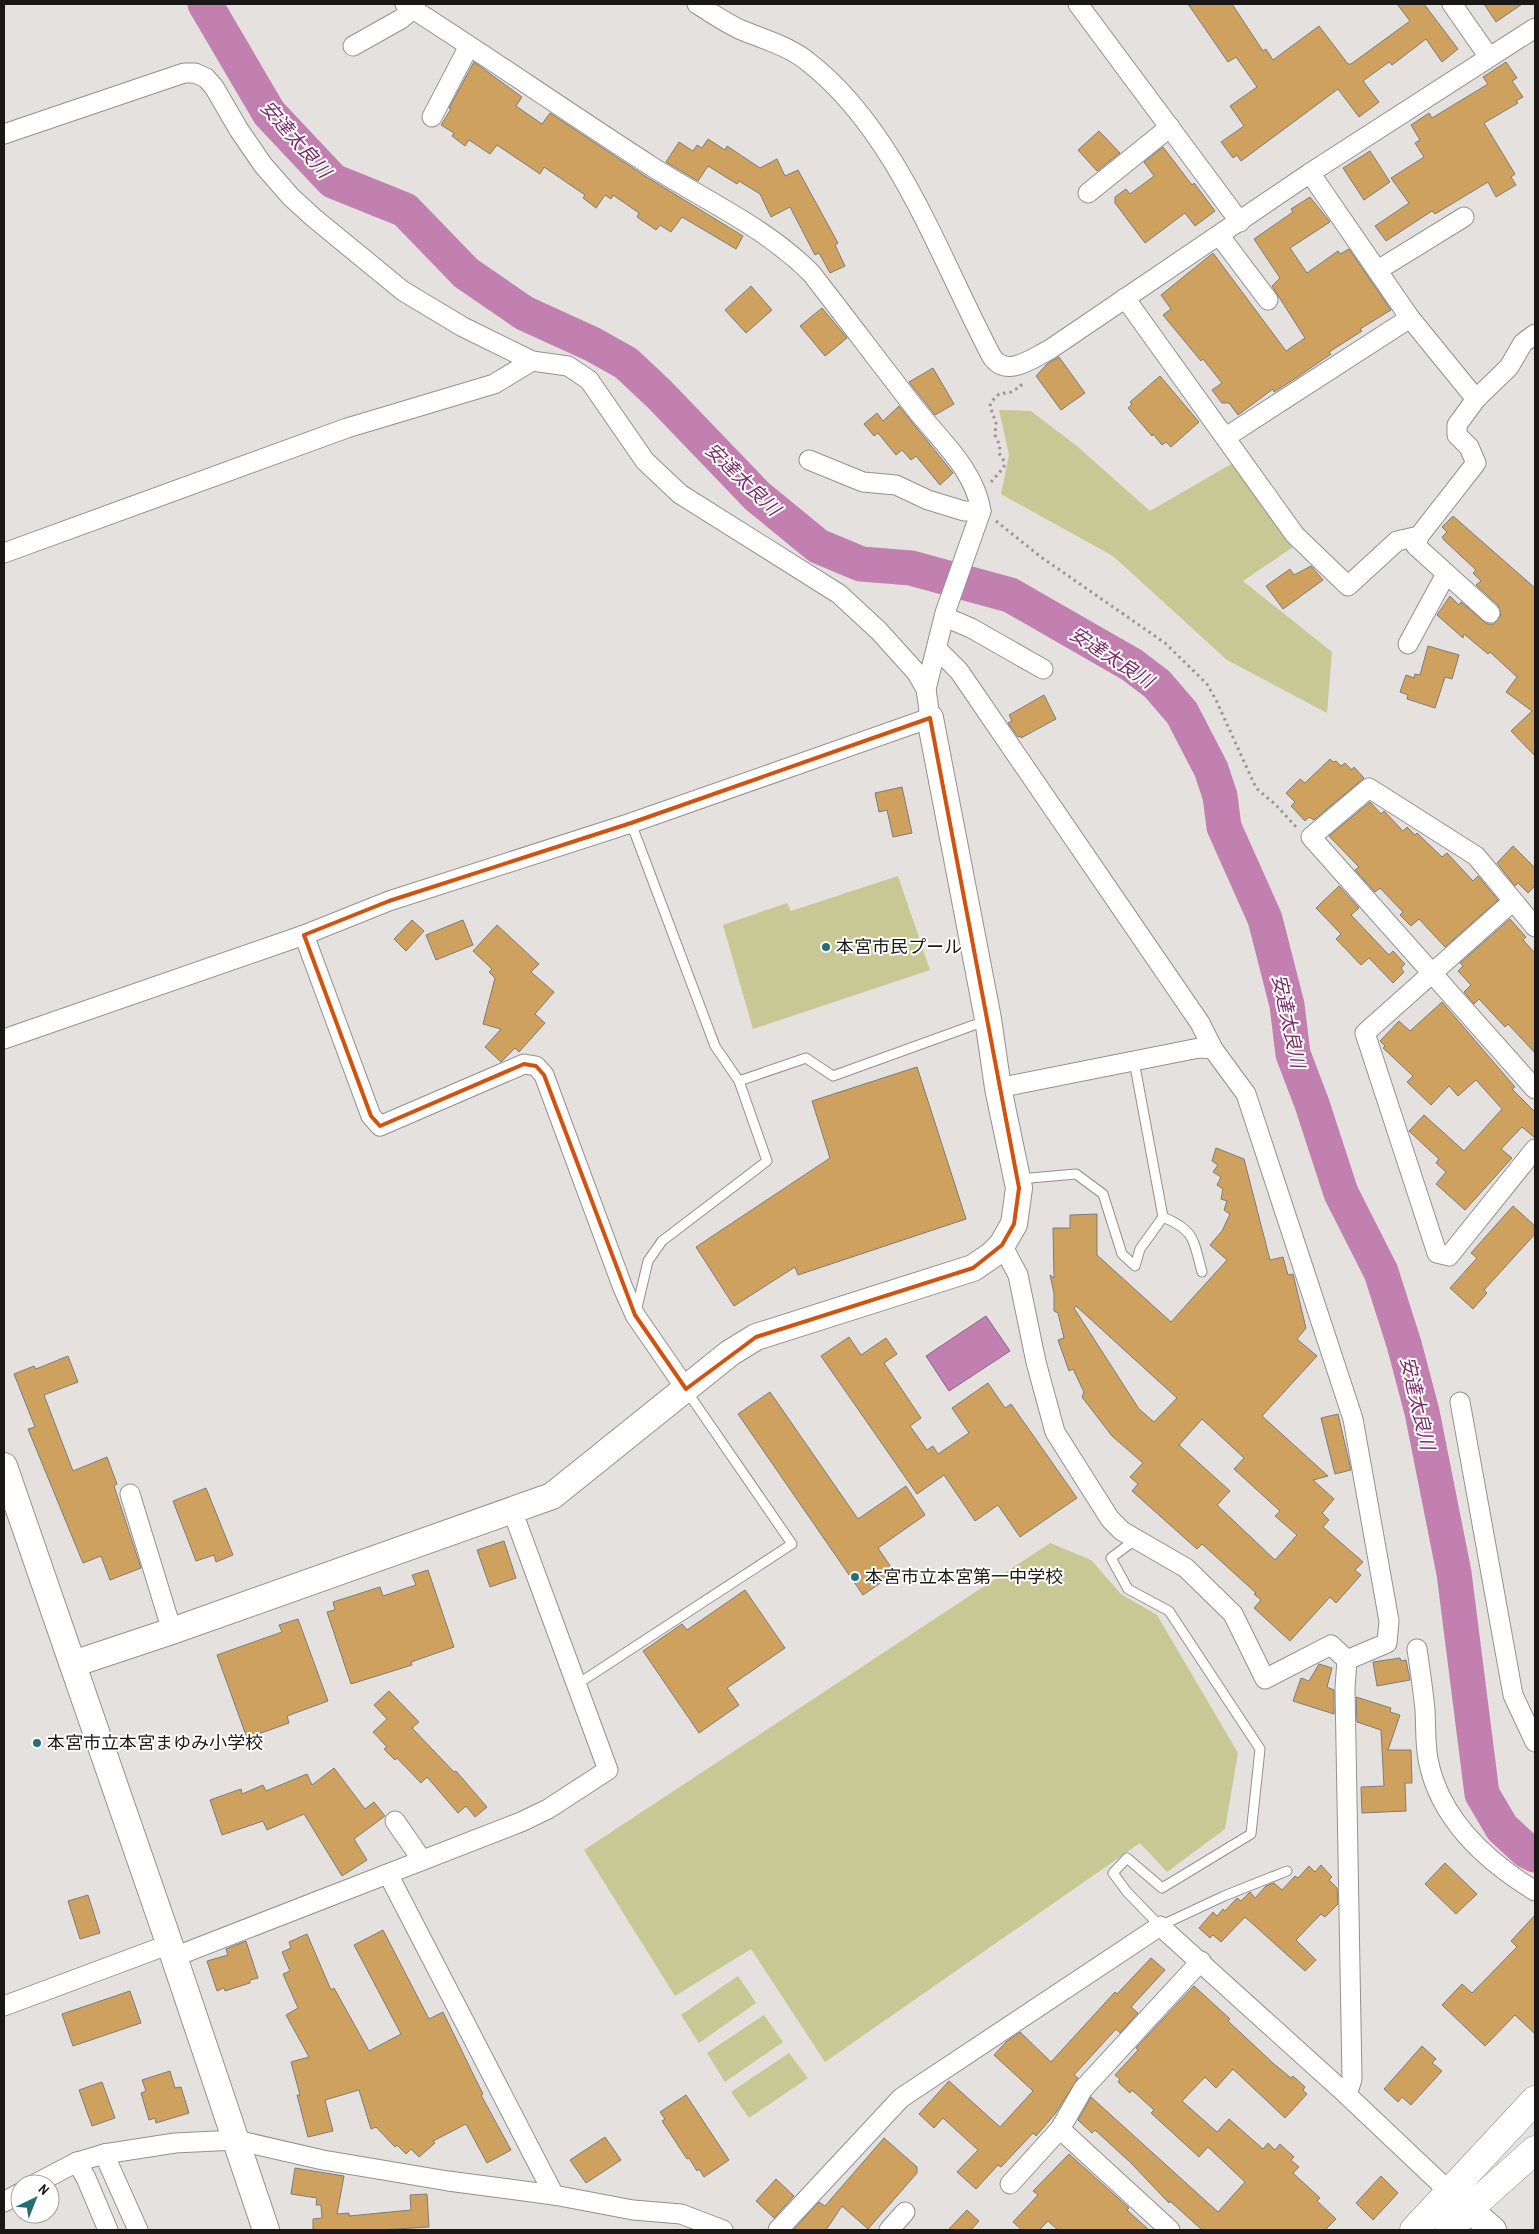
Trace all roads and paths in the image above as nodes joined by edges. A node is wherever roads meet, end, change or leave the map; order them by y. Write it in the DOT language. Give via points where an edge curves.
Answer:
graph roads {
  1 [pos="697,4"];
  2 [pos="1078,4"];
  3 [pos="1452,4"];
  4 [pos="409,6"];
  5 [pos="1535,28"];
  6 [pos="353,46"];
  7 [pos="469,46"];
  8 [pos="1489,57"];
  9 [pos="432,118"];
  10 [pos="1170,127"];
  11 [pos="4,134"];
  12 [pos="1310,173"];
  13 [pos="1088,193"];
  14 [pos="1464,218"];
  15 [pos="1240,222"];
  16 [pos="1219,235"];
  17 [pos="1378,270"];
  18 [pos="1125,298"];
  19 [pos="1268,300"];
  20 [pos="1410,318"];
  21 [pos="1535,334"];
  22 [pos="532,361"];
  23 [pos="1021,381"];
  24 [pos="1476,399"];
  25 [pos="1226,437"];
  26 [pos="809,460"];
  27 [pos="980,510"];
  28 [pos="1419,536"];
  29 [pos="4,553"];
  30 [pos="1446,574"];
  31 [pos="1490,613"];
  32 [pos="945,615"];
  33 [pos="1408,644"];
  34 [pos="937,649"];
  35 [pos="1043,669"];
  36 [pos="926,689"];
  37 [pos="930,718"];
  38 [pos="631,822"];
  39 [pos="1311,837"];
  40 [pos="1512,902"];
  41 [pos="1535,927"];
  42 [pos="304,935"];
  43 [pos="1433,974"];
  44 [pos="988,1020"];
  45 [pos="4,1039"];
  46 [pos="1213,1049"];
  47 [pos="1134,1061"];
  48 [pos="739,1081"];
  49 [pos="998,1088"];
  50 [pos="1535,1089"];
  51 [pos="1535,1149"];
  52 [pos="1016,1179"];
  53 [pos="1163,1217"];
  54 [pos="1002,1245"];
  55 [pos="1202,1272"];
  56 [pos="635,1315"];
  57 [pos="686,1389"];
  58 [pos="1460,1402"];
  59 [pos="6,1478"];
  60 [pos="130,1494"];
  61 [pos="512,1510"];
  62 [pos="1136,1539"];
  63 [pos="172,1631"];
  64 [pos="1417,1649"];
  65 [pos="1347,1660"];
  66 [pos="73,1664"];
  67 [pos="576,1685"];
  68 [pos="1535,1742"];
  69 [pos="395,1821"];
  70 [pos="422,1860"];
  71 [pos="1287,1870"];
  72 [pos="388,1874"];
  73 [pos="1535,1891"];
  74 [pos="1160,1926"];
  75 [pos="172,1951"];
  76 [pos="1201,1961"];
  77 [pos="4,2006"];
  78 [pos="1347,2095"];
  79 [pos="1535,2100"];
  80 [pos="1060,2130"];
  81 [pos="236,2140"];
  82 [pos="1535,2150"];
  83 [pos="104,2154"];
  84 [pos="77,2162"];
  85 [pos="54,2174"];
  86 [pos="1010,2184"];
  87 [pos="554,2195"];
  88 [pos="1459,2201"];
  89 [pos="905,2212"];
  90 [pos="108,2230"];
  91 [pos="138,2230"];
  92 [pos="266,2230"];
  93 [pos="723,2230"];
  94 [pos="778,2230"];
  95 [pos="889,2230"];
  96 [pos="1170,2230"];
  97 [pos="1414,2230"];
  98 [pos="1448,2230"];
  99 [pos="1493,2230"];
  1 -- 18 [label="street" via="737,28 806,60 827,77 864,118 891,157 973,322 1000,366 1019,365 1049,350"];
  2 -- 10 [label="street"];
  3 -- 8 [label="street"];
  4 -- 6 [label="street" via="401,19"];
  4 -- 7 [label="street"];
  5 -- 8 [label="street"];
  7 -- 9 [label="street"];
  7 -- 27 [label="street" via="792,254 811,273 962,465"];
  8 -- 12 [label="street"];
  10 -- 13 [label="street"];
  10 -- 15 [label="street"];
  11 -- 22 [label="street" via="184,73 195,73 214,87 263,165 314,218 403,291 463,327"];
  12 -- 15 [label="street"];
  12 -- 17 [label="street"];
  14 -- 17 [label="street"];
  15 -- 16 [label="street"];
  16 -- 18 [label="street"];
  16 -- 19 [label="street"];
  17 -- 20 [label="street"];
  18 -- 25 [label="street"];
  20 -- 24 [label="street"];
  20 -- 25 [label="street"];
  21 -- 24 [label="street" via="1523,342 1509,367"];
  22 -- 29 [label="street" via="494,384 347,428"];
  22 -- 36 [label="street" via="568,366 589,380 645,461 680,494 839,594 879,631 916,672"];
  23 -- 27 [label="path" via="1021,386 999,394 991,402 995,435 1004,467 990,484"];
  24 -- 28 [label="street" via="1457,425 1457,435 1469,447 1476,463"];
  25 -- 28 [label="street" via="1296,535 1348,586 1397,541"];
  26 -- 27 [label="street" via="863,482 896,485 928,500 964,511"];
  27 -- 32 [label="street"];
  27 -- 39 [label="path" via="1041,557 1165,643 1207,684 1256,788 1298,830"];
  28 -- 30 [label="street" via="1416,546"];
  30 -- 31 [label="street"];
  30 -- 33 [label="street"];
  32 -- 34 [label="street"];
  32 -- 35 [label="street"];
  34 -- 36 [label="street"];
  34 -- 46 [label="street" via="959,671 1200,1023"];
  36 -- 37 [label="street"];
  37 -- 38 [label="street"];
  37 -- 44 [label="street"];
  38 -- 42 [label="street" via="389,901"];
  38 -- 48 [label="lane" via="715,1046"];
  39 -- 40 [label="street" via="1369,788 1476,856"];
  39 -- 43 [label="street"];
  40 -- 41 [label="street"];
  40 -- 43 [label="street"];
  42 -- 45 [label="street"];
  42 -- 56 [label="street" via="370,1116 380,1126 524,1064 536,1066 544,1076"];
  43 -- 50 [label="street"];
  43 -- 51 [label="street" via="1365,1033 1437,1253 1449,1256"];
  44 -- 48 [label="lane" via="833,1076 806,1058"];
  44 -- 49 [label="street"];
  46 -- 47 [label="street" via="1199,1048"];
  46 -- 65 [label="street" via="1246,1094 1353,1419 1389,1631 1387,1644"];
  47 -- 49 [label="street"];
  47 -- 53 [label="lane"];
  48 -- 56 [label="lane" via="767,1161 662,1240 648,1261"];
  49 -- 52 [label="street"];
  52 -- 53 [label="lane" via="1076,1174 1103,1194 1122,1254 1135,1266 1140,1249"];
  52 -- 54 [label="street" via="1018,1203 1014,1224"];
  53 -- 55 [label="lane" via="1189,1232"];
  54 -- 57 [label="street" via="973,1268 756,1337 730,1353"];
  54 -- 62 [label="street" via="1018,1275 1055,1432 1110,1519"];
  56 -- 57 [label="street"];
  57 -- 61 [label="street" via="552,1496"];
  57 -- 67 [label="lane" via="792,1544"];
  58 -- 68 [label="street" via="1513,1695"];
  59 -- 66 [label="street"];
  60 -- 63 [label="street"];
  61 -- 63 [label="street"];
  61 -- 67 [label="street"];
  62 -- 65 [label="street" via="1186,1568 1233,1614 1265,1679 1331,1645"];
  62 -- 74 [label="lane" via="1111,1558 1128,1589 1169,1611 1260,1749 1251,1834 1162,1888 1127,1858 1113,1873"];
  63 -- 66 [label="street"];
  64 -- 73 [label="street" via="1428,1759 1446,1808 1478,1849"];
  65 -- 78 [label="street" via="1352,2079"];
  66 -- 75 [label="street"];
  67 -- 70 [label="street" via="608,1770 548,1809"];
  69 -- 70 [label="street"];
  70 -- 72 [label="street"];
  71 -- 74 [label="lane"];
  72 -- 75 [label="street"];
  72 -- 87 [label="street"];
  74 -- 76 [label="street"];
  74 -- 94 [label="street" via="901,2098"];
  75 -- 77 [label="street"];
  75 -- 81 [label="street"];
  76 -- 78 [label="street"];
  76 -- 80 [label="street" via="1083,2089"];
  78 -- 88 [label="street"];
  79 -- 88 [label="highway"];
  80 -- 86 [label="street"];
  80 -- 96 [label="street"];
  81 -- 83 [label="street" via="175,2143"];
  81 -- 87 [label="street" via="323,2160"];
  81 -- 92 [label="street"];
  82 -- 88 [label="highway"];
  83 -- 84 [label="street"];
  83 -- 91 [label="street"];
  84 -- 85 [label="street"];
  84 -- 90 [label="street"];
  87 -- 93 [label="street" via="633,2210 681,2214"];
  88 -- 97 [label="highway"];
  88 -- 98 [label="highway"];
  88 -- 99 [label="street"];
  89 -- 95 [label="street"];
}
